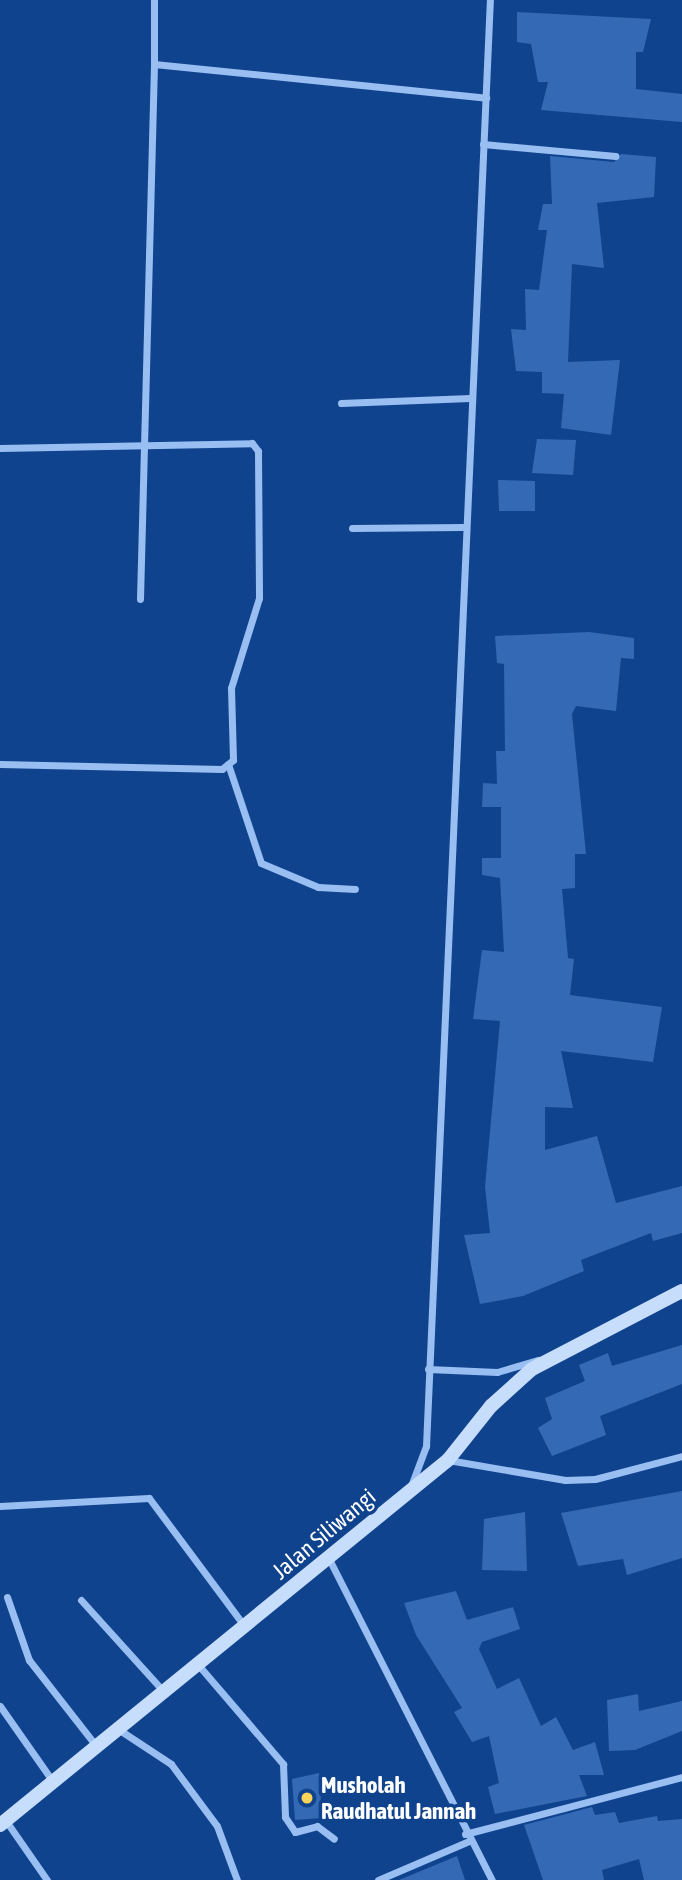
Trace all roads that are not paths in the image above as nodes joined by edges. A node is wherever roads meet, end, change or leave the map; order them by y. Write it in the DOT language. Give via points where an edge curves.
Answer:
graph roads {
  1 [pos="154,0"];
  2 [pos="490,0"];
  3 [pos="154,64"];
  4 [pos="486,98"];
  5 [pos="483,144"];
  6 [pos="615,156"];
  7 [pos="470,398"];
  8 [pos="341,403"];
  9 [pos="141,442"];
  10 [pos="0,448"];
  11 [pos="463,527"];
  12 [pos="352,528"];
  13 [pos="140,599"];
  14 [pos="0,764"];
  15 [pos="228,764"];
  16 [pos="355,889"];
  17 [pos="682,1291"];
  18 [pos="552,1356"];
  19 [pos="428,1369"];
  20 [pos="682,1456"];
  21 [pos="448,1460"];
  22 [pos="407,1493"];
  23 [pos="0,1506"];
  24 [pos="329,1559"];
  25 [pos="8,1597"];
  26 [pos="81,1600"];
  27 [pos="247,1629"];
  28 [pos="200,1667"];
  29 [pos="166,1694"];
  30 [pos="0,1706"];
  31 [pos="121,1731"];
  32 [pos="98,1749"];
  33 [pos="682,1777"];
  34 [pos="54,1783"];
  35 [pos="3,1823"];
  36 [pos="467,1838"];
  37 [pos="334,1839"];
  38 [pos="47,1880"];
  39 [pos="237,1880"];
  40 [pos="378,1880"];
  41 [pos="492,1880"];
  1 -- 3 [label="street"];
  2 -- 4 [label="street"];
  3 -- 4 [label="street"];
  3 -- 9 [label="street"];
  4 -- 5 [label="street"];
  5 -- 6 [label="street"];
  5 -- 7 [label="street"];
  7 -- 8 [label="street"];
  7 -- 11 [label="street"];
  9 -- 10 [label="street"];
  9 -- 13 [label="street"];
  9 -- 15 [label="street" via="242,441 258,451 259,598 231,688"];
  11 -- 12 [label="street"];
  11 -- 19 [label="street"];
  14 -- 15 [label="street" via="166,771"];
  15 -- 16 [label="street" via="261,863 318,887"];
  17 -- 18 [label="main road, Jalan Siliwangi"];
  18 -- 19 [label="street" via="497,1372"];
  18 -- 21 [label="main road, Jalan Siliwangi" via="491,1406"];
  19 -- 22 [label="street" via="426,1446"];
  20 -- 21 [label="street" via="595,1479 565,1480"];
  21 -- 22 [label="main road, Jalan Siliwangi"];
  22 -- 24 [label="main road, Jalan Siliwangi"];
  23 -- 27 [label="street" via="149,1498"];
  24 -- 27 [label="main road, Jalan Siliwangi"];
  24 -- 36 [label="street"];
  25 -- 32 [label="street" via="29,1660"];
  26 -- 29 [label="street"];
  27 -- 28 [label="main road, Jalan Siliwangi"];
  28 -- 29 [label="main road, Jalan Siliwangi"];
  28 -- 37 [label="street" via="283,1764 285,1817 295,1832 317,1826"];
  29 -- 31 [label="main road, Jalan Siliwangi"];
  30 -- 34 [label="street"];
  31 -- 32 [label="main road, Jalan Siliwangi"];
  31 -- 39 [label="street" via="171,1764 217,1826"];
  32 -- 34 [label="main road, Jalan Siliwangi"];
  33 -- 36 [label="street"];
  34 -- 35 [label="main road, Jalan Siliwangi"];
  35 -- 38 [label="street"];
  36 -- 40 [label="street"];
  36 -- 41 [label="street"];
}
